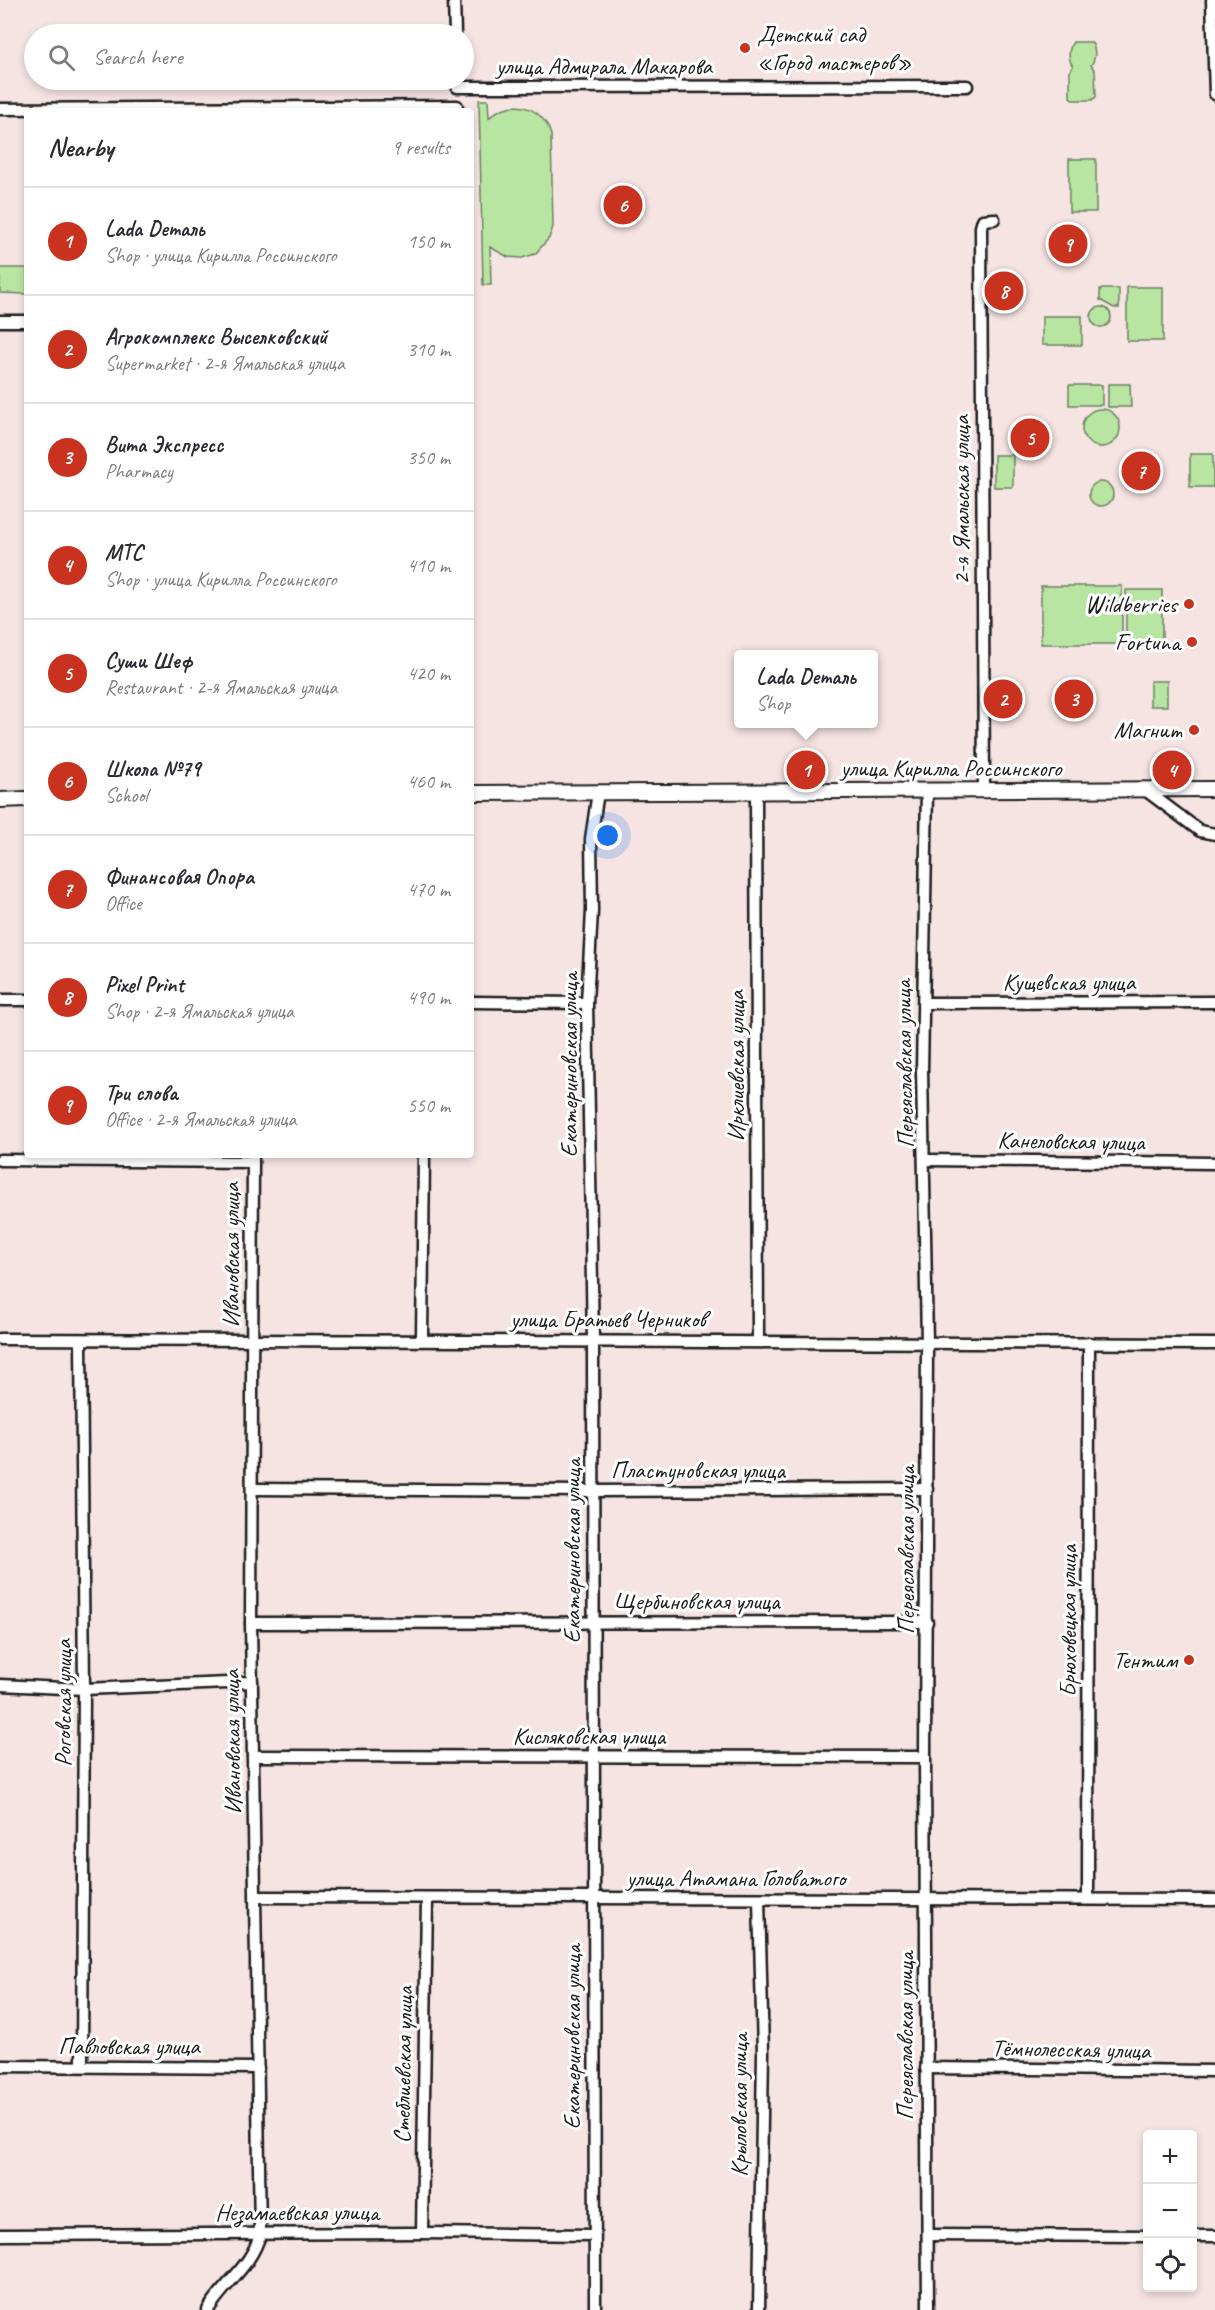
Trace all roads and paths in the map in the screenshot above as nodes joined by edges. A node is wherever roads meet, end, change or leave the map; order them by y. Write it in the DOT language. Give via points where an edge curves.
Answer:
graph roads {
  1 [pos="454,0"];
  2 [pos="1212,0"];
  3 [pos="455,24"];
  4 [pos="474,83"];
  5 [pos="967,86"];
  6 [pos="1215,94"];
  7 [pos="457,106"];
  8 [pos="152,108"];
  9 [pos="0,109"];
  10 [pos="24,109"];
  11 [pos="994,219"];
  12 [pos="0,321"];
  13 [pos="24,321"];
  14 [pos="1144,789"];
  15 [pos="1215,789"];
  16 [pos="927,790"];
  17 [pos="984,790"];
  18 [pos="756,791"];
  19 [pos="598,792"];
  20 [pos="474,793"];
  21 [pos="24,799"];
  22 [pos="0,800"];
  23 [pos="1215,834"];
  24 [pos="0,1000"];
  25 [pos="24,1000"];
  26 [pos="474,1002"];
  27 [pos="1215,1002"];
  28 [pos="587,1003"];
  29 [pos="923,1004"];
  30 [pos="253,1158"];
  31 [pos="424,1158"];
  32 [pos="0,1160"];
  33 [pos="926,1160"];
  34 [pos="1215,1163"];
  35 [pos="0,1339"];
  36 [pos="252,1339"];
  37 [pos="422,1339"];
  38 [pos="593,1340"];
  39 [pos="81,1341"];
  40 [pos="758,1341"];
  41 [pos="927,1343"];
  42 [pos="1089,1343"];
  43 [pos="1215,1344"];
  44 [pos="253,1489"];
  45 [pos="927,1489"];
  46 [pos="593,1491"];
  47 [pos="594,1622"];
  48 [pos="927,1622"];
  49 [pos="251,1623"];
  50 [pos="252,1682"];
  51 [pos="0,1685"];
  52 [pos="84,1689"];
  53 [pos="253,1756"];
  54 [pos="925,1756"];
  55 [pos="592,1758"];
  56 [pos="257,1897"];
  57 [pos="926,1898"];
  58 [pos="427,1899"];
  59 [pos="592,1899"];
  60 [pos="1089,1899"];
  61 [pos="759,1900"];
  62 [pos="1215,1900"];
  63 [pos="0,2066"];
  64 [pos="82,2066"];
  65 [pos="258,2068"];
  66 [pos="926,2068"];
  67 [pos="1215,2071"];
  68 [pos="422,2232"];
  69 [pos="260,2234"];
  70 [pos="0,2235"];
  71 [pos="594,2235"];
  72 [pos="928,2235"];
  73 [pos="1143,2236"];
  74 [pos="1197,2236"];
  75 [pos="1215,2236"];
  76 [pos="208,2310"];
  77 [pos="595,2310"];
  78 [pos="759,2310"];
  79 [pos="928,2310"];
  1 -- 3 [label="street"];
  2 -- 6 [label="street"];
  4 -- 5 [label="street, улица Адмирала Макарова"];
  7 -- 8 [label="street"];
  9 -- 10 [label="street"];
  11 -- 17 [label="street, 2-я Ямальская улица" via="983,220 981,227"];
  12 -- 13 [label="street"];
  14 -- 15 [label="main road, улица Кирилла Россинского"];
  14 -- 17 [label="main road, улица Кирилла Россинского"];
  14 -- 23 [label="street" via="1188,824"];
  16 -- 17 [label="main road, улица Кирилла Россинского"];
  16 -- 18 [label="main road, улица Кирилла Россинского"];
  16 -- 29 [label="street, Переяславская улица"];
  18 -- 19 [label="main road, улица Кирилла Россинского"];
  18 -- 40 [label="street, Ирклиевская улица"];
  19 -- 20 [label="main road, улица Кирилла Россинского"];
  19 -- 28 [label="street, Екатериновская улица" via="591,839"];
  21 -- 22 [label="main road"];
  24 -- 25 [label="street"];
  26 -- 28 [label="street"];
  27 -- 29 [label="street, Кущевская улица"];
  28 -- 38 [label="street, Екатериновская улица"];
  29 -- 33 [label="street, Переяславская улица"];
  30 -- 32 [label="street"];
  30 -- 36 [label="street, Ивановская улица"];
  31 -- 37 [label="street"];
  33 -- 34 [label="street, Канеловская улица"];
  33 -- 41 [label="street, Переяславская улица"];
  35 -- 39 [label="street, улица Братьев Черников"];
  36 -- 37 [label="street, улица Братьев Черников"];
  36 -- 39 [label="street, улица Братьев Черников"];
  36 -- 44 [label="street, Ивановская улица"];
  37 -- 38 [label="street, улица Братьев Черников"];
  38 -- 40 [label="street, улица Братьев Черников"];
  38 -- 46 [label="street, Екатериновская улица"];
  39 -- 52 [label="street, Роговская улица"];
  40 -- 41 [label="street, улица Братьев Черников"];
  41 -- 42 [label="street, улица Братьев Черников"];
  41 -- 45 [label="street, Переяславская улица"];
  42 -- 43 [label="street, улица Братьев Черников"];
  42 -- 60 [label="street, Брюховецкая улица"];
  44 -- 46 [label="street, Пластуновская улица"];
  44 -- 49 [label="street, Ивановская улица"];
  45 -- 46 [label="street, Пластуновская улица"];
  45 -- 48 [label="street, Переяславская улица"];
  46 -- 47 [label="street, Екатериновская улица"];
  47 -- 48 [label="street, Щербиновская улица"];
  47 -- 49 [label="street, Щербиновская улица"];
  47 -- 55 [label="street, Екатериновская улица"];
  48 -- 54 [label="street, Переяславская улица"];
  49 -- 50 [label="street, Ивановская улица"];
  50 -- 52 [label="street"];
  50 -- 53 [label="street, Ивановская улица"];
  51 -- 52 [label="street"];
  52 -- 64 [label="street, Роговская улица"];
  53 -- 55 [label="street, Кисляковская улица"];
  53 -- 56 [label="street, Ивановская улица"];
  54 -- 55 [label="street, Кисляковская улица"];
  54 -- 57 [label="street, Переяславская улица"];
  55 -- 59 [label="street, Екатериновская улица"];
  56 -- 58 [label="street, улица Атамана Головатого"];
  56 -- 65 [label="street, Ивановская улица"];
  57 -- 60 [label="street, улица Атамана Головатого"];
  57 -- 61 [label="street, улица Атамана Головатого"];
  57 -- 66 [label="street, Переяславская улица"];
  58 -- 59 [label="street, улица Атамана Головатого"];
  58 -- 68 [label="street, Стеблиевская улица"];
  59 -- 61 [label="street, улица Атамана Головатого"];
  59 -- 71 [label="street, Екатериновская улица"];
  60 -- 62 [label="street, улица Атамана Головатого"];
  61 -- 78 [label="street, Крыловская улица" via="763,2052"];
  63 -- 64 [label="street, Павловская улица"];
  64 -- 65 [label="street, Павловская улица"];
  65 -- 69 [label="street, Ивановская улица"];
  66 -- 67 [label="street, Тёмнолесская улица"];
  66 -- 72 [label="street, Переяславская улица"];
  68 -- 69 [label="street, Незамаевская улица"];
  68 -- 71 [label="street, Незамаевская улица"];
  69 -- 70 [label="street, Незамаевская улица"];
  69 -- 76 [label="street, Ивановская улица" via="249,2261"];
  71 -- 77 [label="street, Екатериновская улица"];
  72 -- 73 [label="street"];
  72 -- 79 [label="street, Переяславская улица"];
  74 -- 75 [label="street"];
}
